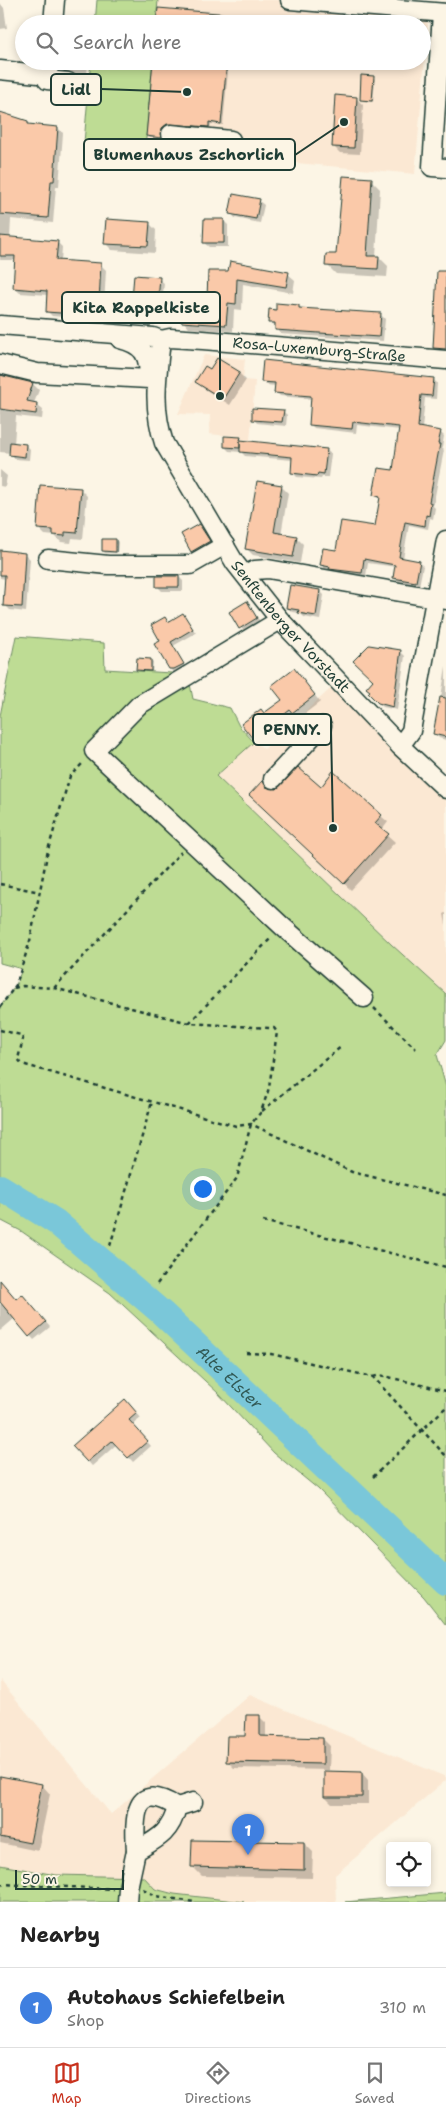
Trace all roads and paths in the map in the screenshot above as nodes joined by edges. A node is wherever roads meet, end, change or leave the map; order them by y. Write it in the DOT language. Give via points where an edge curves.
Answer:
graph roads {
  1 [pos="55,0"];
  2 [pos="290,0"];
  3 [pos="365,3"];
  4 [pos="444,13"];
  5 [pos="54,15"];
  6 [pos="15,69"];
  7 [pos="0,70"];
  8 [pos="49,70"];
  9 [pos="68,82"];
  10 [pos="171,134"];
  11 [pos="231,140"];
  12 [pos="446,168"];
  13 [pos="0,325"];
  14 [pos="0,333"];
  15 [pos="161,340"];
  16 [pos="446,360"];
  17 [pos="0,364"];
  18 [pos="446,540"];
  19 [pos="225,545"];
  20 [pos="48,559"];
  21 [pos="245,575"];
  22 [pos="441,599"];
  23 [pos="280,620"];
  24 [pos="322,726"];
  25 [pos="400,746"];
  26 [pos="94,751"];
  27 [pos="272,779"];
  28 [pos="446,789"];
  29 [pos="191,841"];
  30 [pos="0,884"];
  31 [pos="40,892"];
  32 [pos="282,926"];
  33 [pos="14,988"];
  34 [pos="54,988"];
  35 [pos="364,998"];
  36 [pos="0,1007"];
  37 [pos="189,1023"];
  38 [pos="0,1030"];
  39 [pos="342,1046"];
  40 [pos="416,1049"];
  41 [pos="152,1102"];
  42 [pos="261,1112"];
  43 [pos="251,1124"];
  44 [pos="446,1195"];
  45 [pos="263,1220"];
  46 [pos="110,1246"];
  47 [pos="446,1267"];
  48 [pos="157,1284"];
  49 [pos="246,1353"];
  50 [pos="374,1377"];
  51 [pos="446,1391"];
  52 [pos="446,1407"];
  53 [pos="422,1432"];
  54 [pos="446,1456"];
  55 [pos="374,1477"];
  56 [pos="136,1851"];
  57 [pos="0,1884"];
  58 [pos="127,1895"];
  59 [pos="194,1902"];
  1 -- 5 [label="street"];
  2 -- 3 [label="street"];
  3 -- 4 [label="street"];
  4 -- 12 [label="street" via="432,167"];
  6 -- 7 [label="street"];
  8 -- 9 [label="street" via="47,80"];
  10 -- 11 [label="street"];
  13 -- 15 [label="street, Rosa-Luxemburg-Straße" via="153,336"];
  14 -- 17 [label="street" via="56,334 130,342 144,352 149,379 37,372"];
  15 -- 16 [label="street, Rosa-Luxemburg-Straße" via="203,340"];
  15 -- 19 [label="street, Senftenberger Vorstadt" via="156,404 164,443"];
  18 -- 22 [label="street"];
  19 -- 20 [label="street" via="190,564 108,565"];
  19 -- 21 [label="street, Senftenberger Vorstadt"];
  21 -- 22 [label="street" via="268,568"];
  21 -- 23 [label="street, Senftenberger Vorstadt"];
  22 -- 25 [label="street" via="411,731"];
  23 -- 25 [label="street, Senftenberger Vorstadt"];
  23 -- 26 [label="street" via="139,705"];
  24 -- 27 [label="street"];
  25 -- 28 [label="street, Senftenberger Vorstadt"];
  26 -- 29 [label="street"];
  26 -- 31 [label="path" via="70,776 48,850"];
  29 -- 32 [label="street"];
  29 -- 34 [label="path"];
  30 -- 31 [label="path"];
  31 -- 33 [label="path" via="30,941"];
  32 -- 35 [label="street"];
  32 -- 37 [label="path"];
  33 -- 34 [label="path"];
  33 -- 36 [label="path"];
  34 -- 37 [label="path"];
  35 -- 40 [label="path"];
  37 -- 42 [label="path" via="274,1028 277,1032 269,1088"];
  38 -- 41 [label="path" via="21,1035 24,1039 18,1059 22,1064"];
  39 -- 42 [label="path"];
  41 -- 43 [label="path" via="236,1126"];
  41 -- 46 [label="path"];
  42 -- 43 [label="path"];
  43 -- 44 [label="path" via="352,1172"];
  43 -- 48 [label="path" via="237,1178"];
  45 -- 47 [label="path"];
  49 -- 50 [label="path" via="271,1354"];
  50 -- 51 [label="path" via="380,1375"];
  50 -- 53 [label="path"];
  52 -- 53 [label="path"];
  53 -- 54 [label="path"];
  53 -- 55 [label="path"];
  56 -- 56 [label="street" via="134,1825 139,1806 144,1801 158,1797 185,1805 165,1832"];
  56 -- 58 [label="street"];
  57 -- 58 [label="path"];
  58 -- 59 [label="path" via="140,1888 156,1896"];
}
